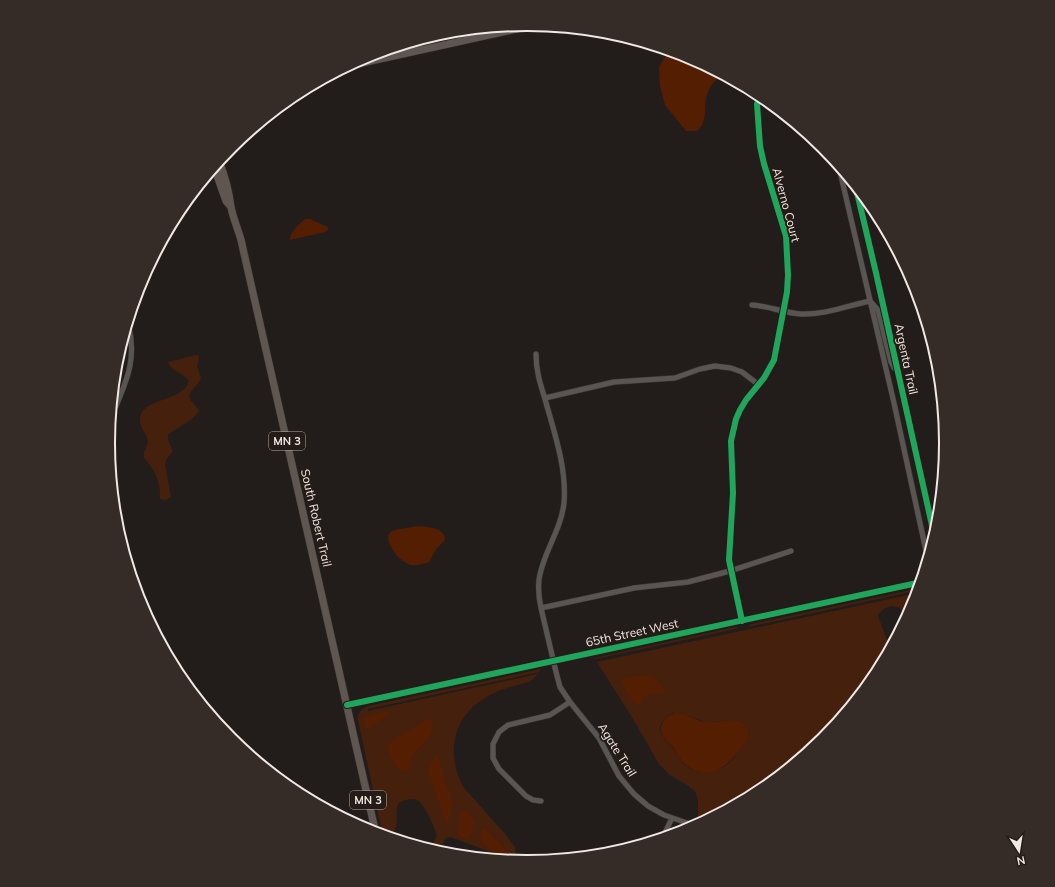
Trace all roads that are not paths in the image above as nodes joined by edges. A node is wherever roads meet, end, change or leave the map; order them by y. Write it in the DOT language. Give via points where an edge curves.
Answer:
graph roads {
  1 [pos="503,32"];
  2 [pos="376,60"];
  3 [pos="757,104"];
  4 [pos="221,168"];
  5 [pos="216,173"];
  6 [pos="841,175"];
  7 [pos="858,196"];
  8 [pos="231,207"];
  9 [pos="870,301"];
  10 [pos="752,305"];
  11 [pos="783,312"];
  12 [pos="130,335"];
  13 [pos="536,354"];
  14 [pos="898,377"];
  15 [pos="759,385"];
  16 [pos="545,398"];
  17 [pos="118,402"];
  18 [pos="932,524"];
  19 [pos="926,550"];
  20 [pos="791,551"];
  21 [pos="730,571"];
  22 [pos="915,583"];
  23 [pos="541,608"];
  24 [pos="742,621"];
  25 [pos="553,661"];
  26 [pos="570,702"];
  27 [pos="347,705"];
  28 [pos="541,801"];
  29 [pos="672,818"];
  30 [pos="688,823"];
  31 [pos="374,827"];
  32 [pos="665,832"];
  1 -- 2 [label="main road"];
  3 -- 11 [label="street, Alverno Court" via="764,164 786,236 788,275"];
  4 -- 8 [label="main road, South Robert Trail / MN 3" via="230,194"];
  5 -- 8 [label="main road, South Robert Trail / MN 3" via="226,201"];
  6 -- 9 [label="street, Argenta Trail"];
  7 -- 14 [label="street, Argenta Trail"];
  8 -- 27 [label="main road, South Robert Trail / MN 3" via="241,240"];
  9 -- 11 [label="street" via="814,314"];
  9 -- 14 [label="street" via="878,310"];
  9 -- 19 [label="street, Argenta Trail"];
  10 -- 11 [label="street"];
  11 -- 15 [label="street, Alverno Court" via="774,360"];
  12 -- 17 [label="street" via="131,365"];
  13 -- 16 [label="street, Agate Trail" via="538,378"];
  14 -- 18 [label="street, Argenta Trail"];
  15 -- 16 [label="street" via="742,372 715,366 675,378 614,382"];
  15 -- 21 [label="street, Alverno Court" via="746,400 736,419 731,441 733,493 729,544"];
  16 -- 23 [label="street, Agate Trail" via="563,466 565,494 562,517 540,576"];
  20 -- 21 [label="street"];
  21 -- 23 [label="street" via="688,582 634,588"];
  21 -- 24 [label="street, Alverno Court"];
  22 -- 24 [label="street, 65th Street West"];
  23 -- 25 [label="street, Agate Trail"];
  24 -- 25 [label="street, 65th Street West"];
  25 -- 26 [label="street, Agate Trail" via="559,684"];
  25 -- 27 [label="street, 65th Street West"];
  26 -- 28 [label="street" via="550,715 506,727 497,735 493,744 493,758 499,769 526,796"];
  26 -- 29 [label="street, Agate Trail" via="597,734 617,772 631,791 651,808"];
  27 -- 31 [label="main road, South Robert Trail / MN 3"];
  29 -- 30 [label="street, Agate Trail"];
  29 -- 32 [label="street"];
}
